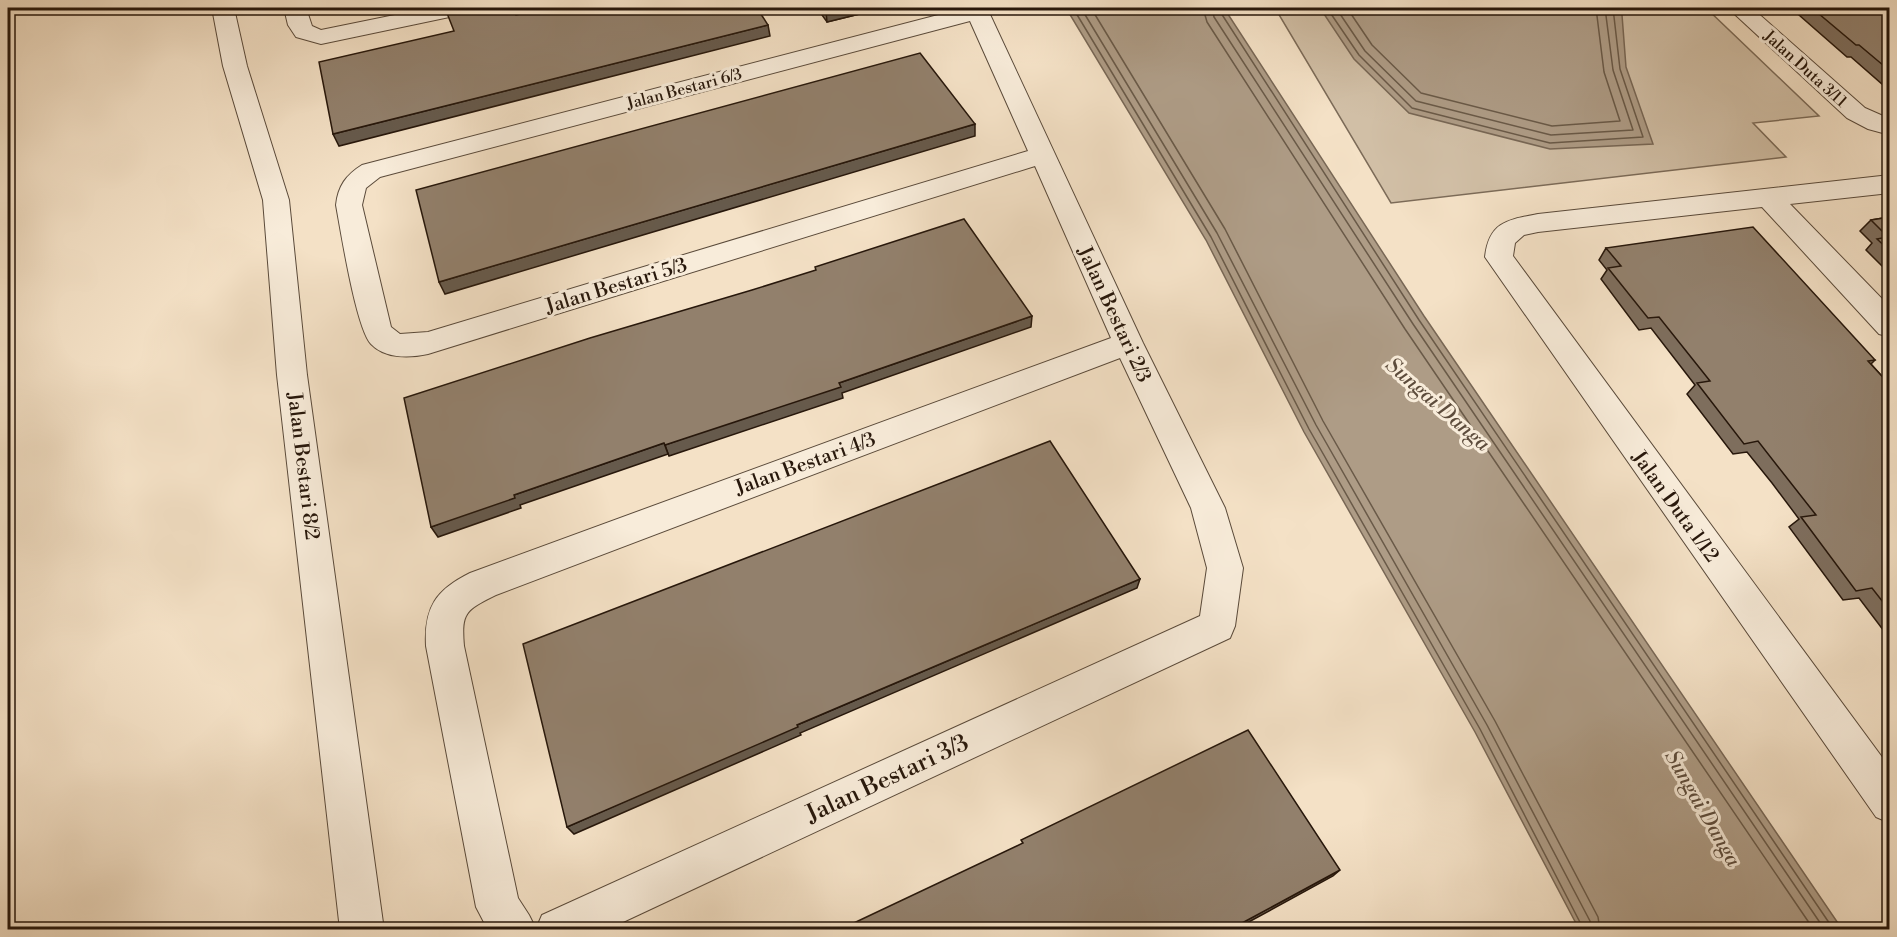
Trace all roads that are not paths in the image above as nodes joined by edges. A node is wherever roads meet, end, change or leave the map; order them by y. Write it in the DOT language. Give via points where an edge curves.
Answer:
graph roads {
  1 [pos="224,8"];
  2 [pos="295,8"];
  3 [pos="459,8"];
  4 [pos="1739,8"];
  5 [pos="977,10"];
  6 [pos="1883,125"];
  7 [pos="1043,155"];
  8 [pos="391,165"];
  9 [pos="1890,184"];
  10 [pos="1769,198"];
  11 [pos="1890,326"];
  12 [pos="1128,343"];
  13 [pos="1218,626"];
  14 [pos="1890,803"];
  15 [pos="362,930"];
  16 [pos="514,930"];
  17 [pos="557,930"];
  1 -- 15 [label="street, Jalan Bestari 8/2" via="235,66 276,200 292,375"];
  2 -- 3 [label="street" via="303,32 321,37"];
  4 -- 6 [label="street, Jalan Duta 3/11" via="1856,113"];
  5 -- 7 [label="street, Jalan Bestari 2/3"];
  5 -- 8 [label="street, Jalan Bestari 6/3"];
  7 -- 8 [label="street, Jalan Bestari 5/3" via="410,346 395,345 383,339 377,330 349,205 357,180"];
  7 -- 12 [label="street, Jalan Bestari 2/3"];
  9 -- 10 [label="street, Jalan Duta 1/12"];
  10 -- 11 [label="street"];
  10 -- 14 [label="street, Jalan Duta 1/12" via="1515,228 1501,240 1499,257"];
  12 -- 13 [label="street, Jalan Bestari 2/3" via="1208,508 1225,568"];
  12 -- 16 [label="street, Jalan Bestari 4/3" via="483,584 461,595 446,609 445,646 498,907"];
  13 -- 17 [label="street, Jalan Bestari 3/3"];
}
